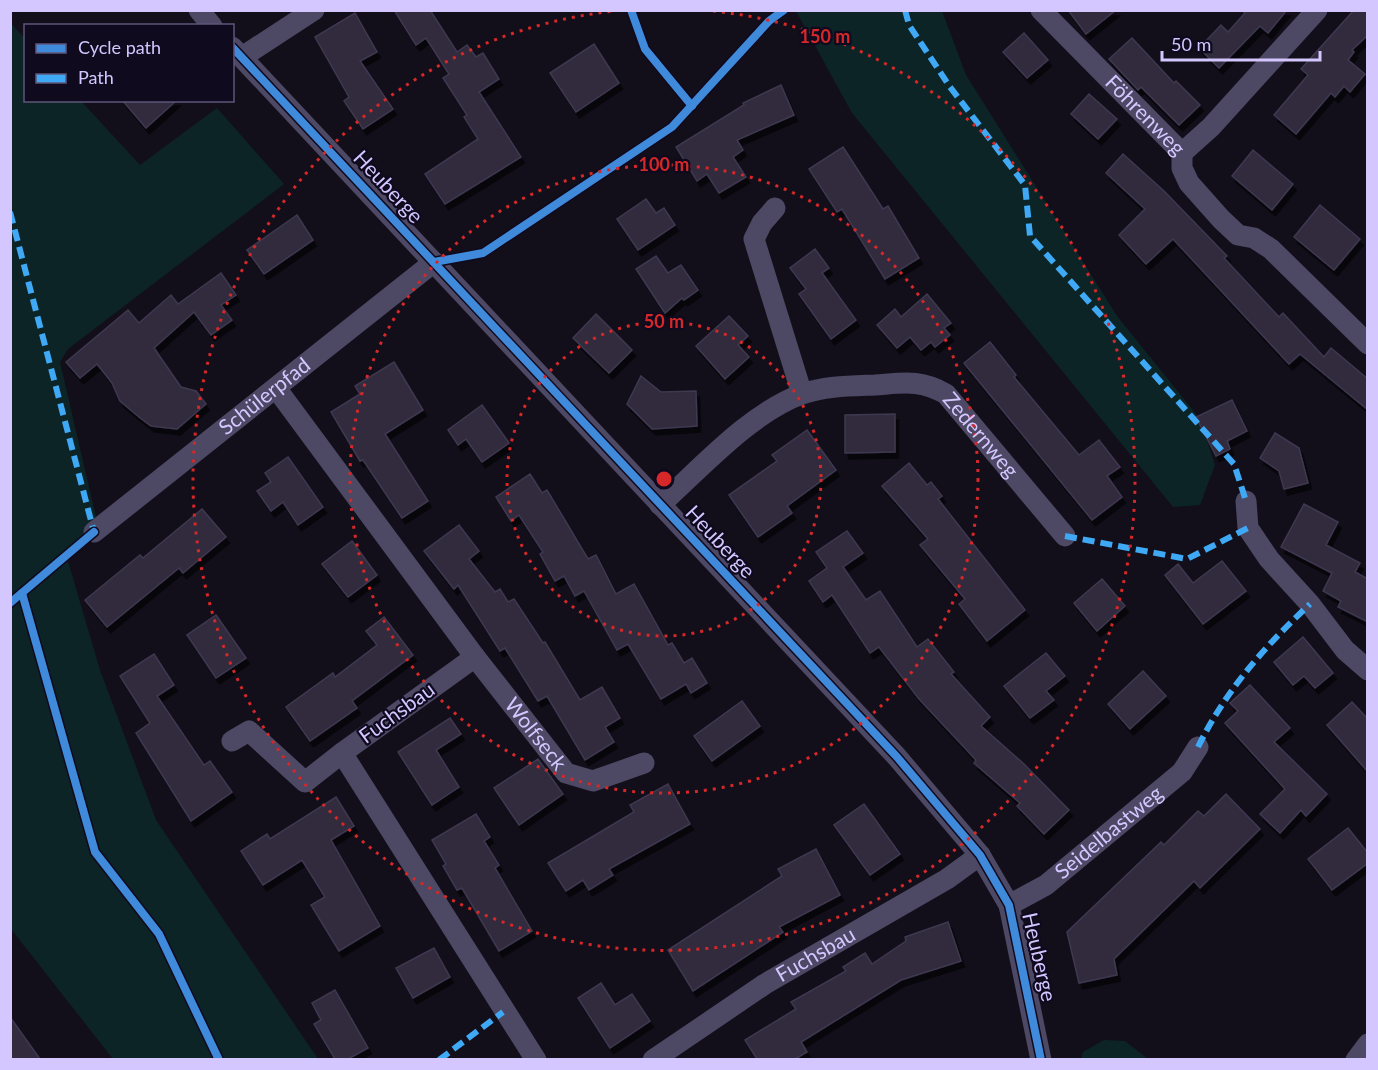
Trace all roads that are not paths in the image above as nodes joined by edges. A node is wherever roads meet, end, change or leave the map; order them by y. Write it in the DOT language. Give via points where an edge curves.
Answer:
graph roads {
  1 [pos="199,10"];
  2 [pos="314,10"];
  3 [pos="1041,10"];
  4 [pos="1317,10"];
  5 [pos="210,24"];
  6 [pos="237,52"];
  7 [pos="1182,153"];
  8 [pos="775,208"];
  9 [pos="434,262"];
  10 [pos="1368,344"];
  11 [pos="276,388"];
  12 [pos="802,394"];
  13 [pos="1246,501"];
  14 [pos="660,505"];
  15 [pos="94,532"];
  16 [pos="1065,536"];
  17 [pos="475,657"];
  18 [pos="1368,670"];
  19 [pos="232,741"];
  20 [pos="1198,747"];
  21 [pos="342,753"];
  22 [pos="644,763"];
  23 [pos="980,855"];
  24 [pos="1009,905"];
  25 [pos="1368,1044"];
  26 [pos="536,1059"];
  27 [pos="653,1059"];
  28 [pos="1041,1059"];
  29 [pos="1356,1059"];
  1 -- 5 [label="street"];
  2 -- 6 [label="street"];
  3 -- 7 [label="street, Föhrenweg"];
  4 -- 7 [label="street" via="1211,127"];
  6 -- 9 [label="street, Heuberge"];
  7 -- 10 [label="street, Föhrenweg" via="1182,168 1189,183 1221,219 1238,235 1254,238 1271,249"];
  8 -- 12 [label="street" via="754,239"];
  9 -- 11 [label="street, Schülerpfad"];
  9 -- 14 [label="street, Heuberge"];
  11 -- 15 [label="street, Schülerpfad"];
  11 -- 17 [label="street"];
  12 -- 14 [label="street, Zedernweg" via="775,407 740,434"];
  12 -- 16 [label="street, Zedernweg" via="830,387 929,384 946,394"];
  13 -- 18 [label="street" via="1248,528 1269,559 1345,650"];
  14 -- 23 [label="street, Heuberge" via="897,758"];
  17 -- 21 [label="street, Fuchsbau"];
  17 -- 22 [label="street, Wolfseck" via="566,773 593,782"];
  19 -- 21 [label="street" via="249,731 305,782"];
  20 -- 24 [label="street, Seidelbastweg" via="1182,772 1046,885"];
  21 -- 26 [label="street, Fuchsbau"];
  23 -- 24 [label="street, Heuberge"];
  23 -- 27 [label="street, Fuchsbau" via="947,879 765,984"];
  24 -- 28 [label="street, Heuberge"];
  25 -- 29 [label="street"];
}
